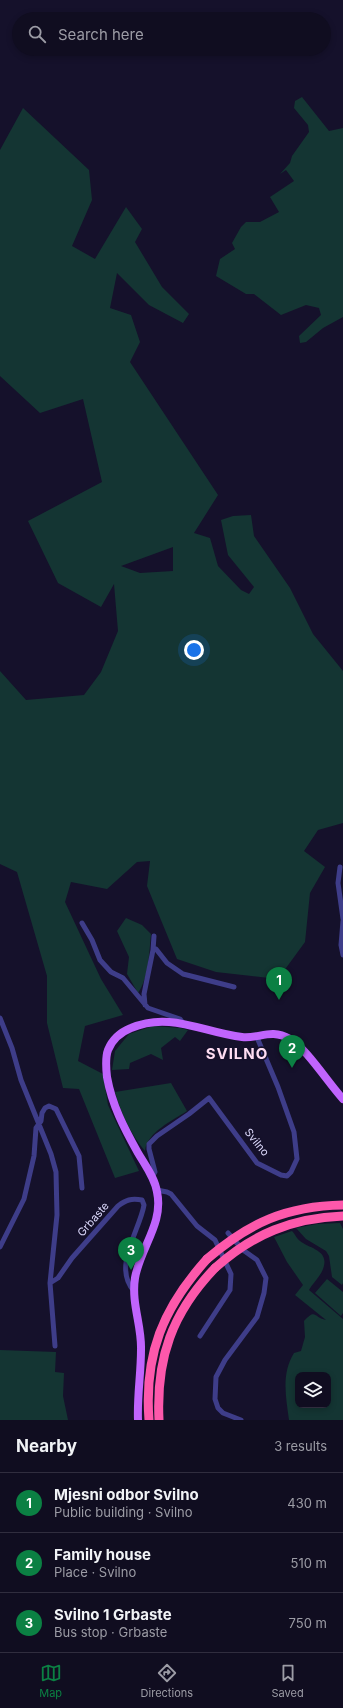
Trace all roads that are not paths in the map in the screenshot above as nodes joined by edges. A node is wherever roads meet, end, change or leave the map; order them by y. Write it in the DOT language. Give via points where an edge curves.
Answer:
graph roads {
  1 [pos="340,867"];
  2 [pos="343,920"];
  3 [pos="82,924"];
  4 [pos="154,936"];
  5 [pos="153,950"];
  6 [pos="343,955"];
  7 [pos="234,987"];
  8 [pos="145,1005"];
  9 [pos="0,1019"];
  10 [pos="183,1023"];
  11 [pos="256,1035"];
  12 [pos="343,1099"];
  13 [pos="38,1124"];
  14 [pos="152,1177"];
  15 [pos="82,1188"];
  16 [pos="157,1190"];
  17 [pos="343,1205"];
  18 [pos="343,1216"];
  19 [pos="228,1233"];
  20 [pos="0,1247"];
  21 [pos="50,1283"];
  22 [pos="134,1291"];
  23 [pos="200,1336"];
  24 [pos="55,1346"];
  25 [pos="138,1420"];
  26 [pos="149,1420"];
  27 [pos="159,1420"];
  28 [pos="241,1420"];
  1 -- 2 [label="street" via="338,883"];
  2 -- 6 [label="street"];
  3 -- 8 [label="street, Svilno" via="100,960 111,972 123,978"];
  4 -- 5 [label="street"];
  5 -- 7 [label="street" via="156,949 167,962 183,974"];
  5 -- 8 [label="street" via="144,994"];
  8 -- 10 [label="street, Svilno" via="180,1019"];
  9 -- 13 [label="street"];
  10 -- 11 [label="main road, Svilno" via="236,1036"];
  10 -- 14 [label="main road, Svilno" via="160,1021 133,1027 113,1041 106,1055 113,1104 120,1122"];
  11 -- 12 [label="main road, Svilno" via="282,1035 296,1042"];
  11 -- 14 [label="street, Svilno" via="294,1132 297,1159 292,1172 287,1176 281,1175 257,1163 209,1098 149,1144 155,1172"];
  13 -- 15 [label="street" via="46,1108 49,1106 56,1109 79,1156"];
  13 -- 20 [label="street" via="24,1199"];
  13 -- 21 [label="street" via="56,1172 57,1215"];
  14 -- 16 [label="main road, Svilno"];
  16 -- 22 [label="main road, Svilno" via="157,1216 135,1276"];
  16 -- 23 [label="street" via="171,1194 197,1226 215,1240 230,1274 230,1290"];
  17 -- 26 [label="highway, bridge" via="289,1212 266,1220 245,1230 207,1259 178,1294 154,1350 149,1378"];
  18 -- 27 [label="highway, bridge" via="293,1222 267,1232 231,1253 198,1285 176,1320 164,1350 160,1377"];
  19 -- 28 [label="street" via="243,1250 258,1260 266,1278 257,1317 225,1360 216,1377 215,1399 218,1408 223,1413"];
  21 -- 22 [label="street, Grbaste" via="58,1278 118,1206 134,1198 142,1200 144,1205 127,1257 127,1279"];
  21 -- 24 [label="street"];
  22 -- 25 [label="main road, Svilno" via="141,1350"];
}
